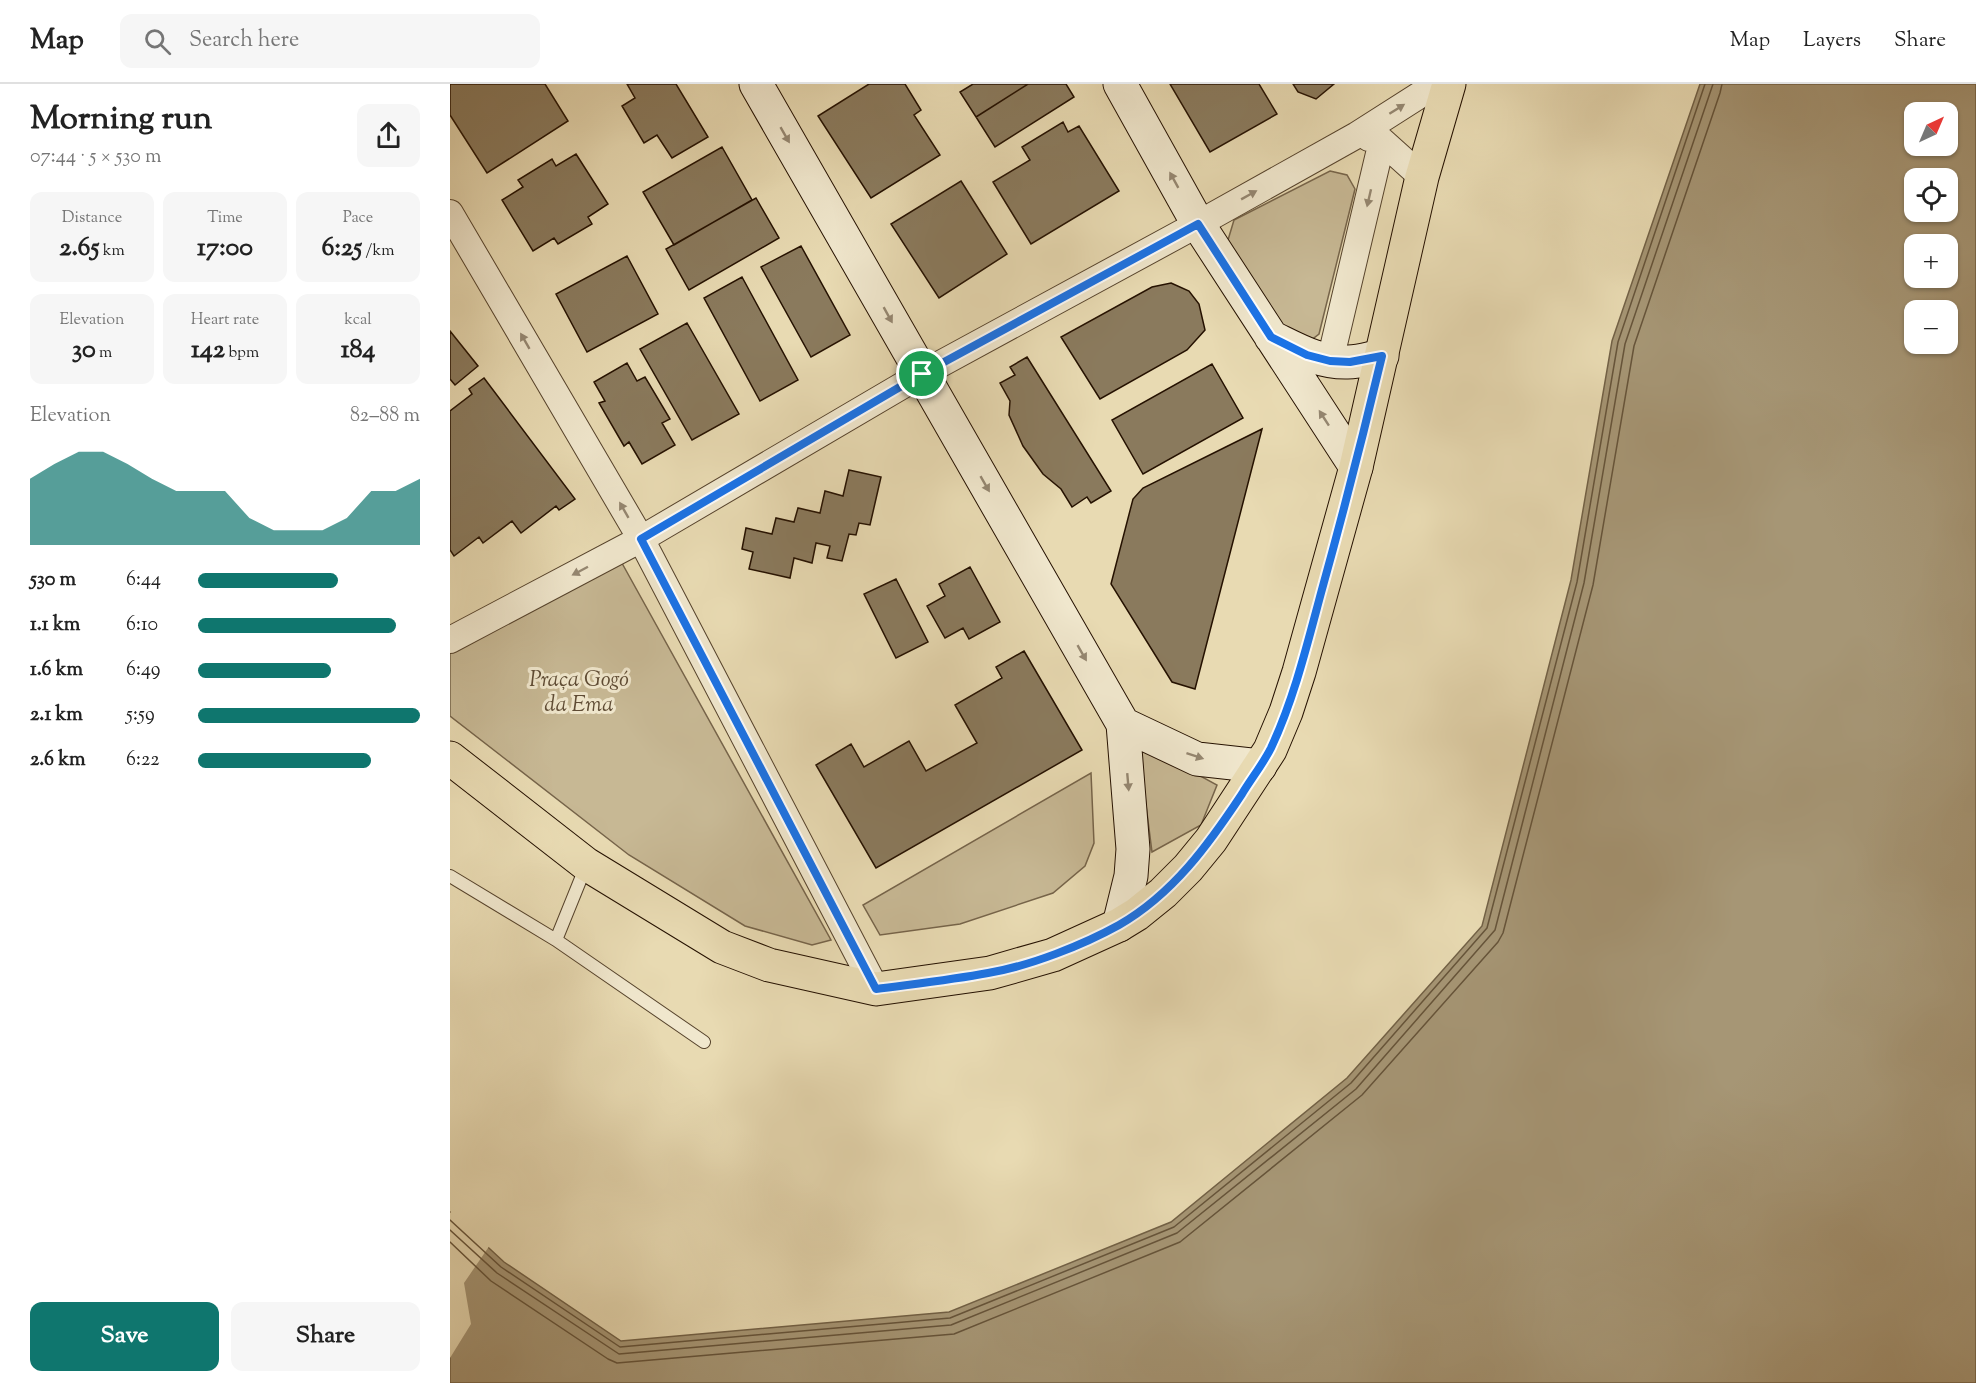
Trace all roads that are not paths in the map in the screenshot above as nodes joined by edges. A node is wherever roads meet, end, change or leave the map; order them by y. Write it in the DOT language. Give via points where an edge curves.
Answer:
graph roads {
  1 [pos="756,84"];
  2 [pos="1120,84"];
  3 [pos="1437,84"];
  4 [pos="1449,84"];
  5 [pos="1357,135"];
  6 [pos="1382,141"];
  7 [pos="1422,177"];
  8 [pos="450,213"];
  9 [pos="1198,224"];
  10 [pos="1271,337"];
  11 [pos="1382,356"];
  12 [pos="1330,361"];
  13 [pos="922,374"];
  14 [pos="1356,467"];
  15 [pos="641,539"];
  16 [pos="450,640"];
  17 [pos="1122,724"];
  18 [pos="450,758"];
  19 [pos="1260,766"];
  20 [pos="586,864"];
  21 [pos="450,876"];
  22 [pos="1119,925"];
  23 [pos="556,940"];
  24 [pos="876,989"];
  25 [pos="704,1042"];
  1 -- 13 [label="street, one-way"];
  9 -- 2 [label="street, one-way"];
  5 -- 3 [label="street, one-way"];
  4 -- 7 [label="main road"];
  5 -- 6 [label="street"];
  9 -- 5 [label="street, one-way"];
  6 -- 7 [label="street"];
  6 -- 12 [label="street, one-way"];
  7 -- 11 [label="main road"];
  15 -- 8 [label="street, one-way"];
  9 -- 10 [label="street"];
  9 -- 13 [label="street"];
  10 -- 12 [label="street" via="1307,355"];
  14 -- 10 [label="street, one-way"];
  11 -- 12 [label="street"];
  11 -- 14 [label="main road"];
  13 -- 15 [label="street"];
  13 -- 17 [label="street, one-way"];
  14 -- 19 [label="main road" via="1299,672 1282,722"];
  15 -- 16 [label="street, one-way"];
  15 -- 24 [label="street"];
  17 -- 19 [label="street, one-way" via="1197,759"];
  17 -- 22 [label="street, one-way" via="1133,849"];
  18 -- 20 [label="main road"];
  19 -- 22 [label="main road" via="1188,868 1163,893"];
  20 -- 23 [label="lane"];
  20 -- 24 [label="main road" via="722,947 769,965"];
  21 -- 23 [label="lane"];
  22 -- 24 [label="main road" via="1053,955 990,973"];
  23 -- 25 [label="lane"];
}
